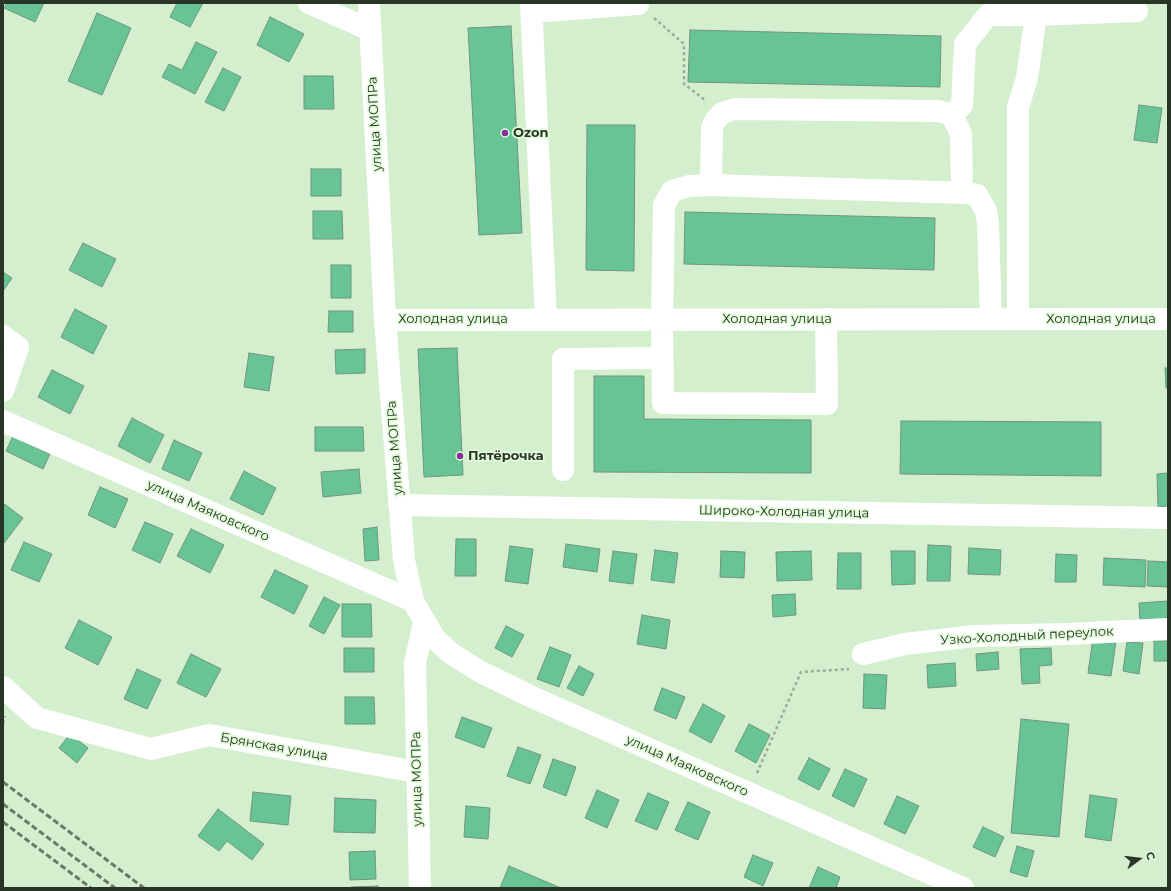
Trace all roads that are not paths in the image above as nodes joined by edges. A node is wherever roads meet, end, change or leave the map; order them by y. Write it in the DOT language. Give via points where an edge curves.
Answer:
graph roads {
  1 [pos="309,3"];
  2 [pos="369,3"];
  3 [pos="638,4"];
  4 [pos="531,7"];
  5 [pos="1137,11"];
  6 [pos="1036,15"];
  7 [pos="370,30"];
  8 [pos="952,115"];
  9 [pos="711,185"];
  10 [pos="962,193"];
  11 [pos="546,319"];
  12 [pos="826,319"];
  13 [pos="991,319"];
  14 [pos="1018,319"];
  15 [pos="1168,319"];
  16 [pos="385,320"];
  17 [pos="662,320"];
  18 [pos="3,336"];
  19 [pos="662,358"];
  20 [pos="3,391"];
  21 [pos="3,421"];
  22 [pos="563,470"];
  23 [pos="399,505"];
  24 [pos="1168,518"];
  25 [pos="413,601"];
  26 [pos="424,622"];
  27 [pos="1168,629"];
  28 [pos="863,654"];
  29 [pos="3,687"];
  30 [pos="417,772"];
  31 [pos="925,880"];
  32 [pos="420,888"];
  33 [pos="963,888"];
  1 -- 7 [label="street"];
  2 -- 7 [label="street, улица МОПРа"];
  3 -- 4 [label="street"];
  4 -- 11 [label="street"];
  5 -- 6 [label="street"];
  6 -- 8 [label="street" via="988,15 965,44 962,105"];
  6 -- 14 [label="street" via="1028,78 1018,107"];
  7 -- 16 [label="street, улица МОПРа"];
  8 -- 9 [label="street" via="938,111 735,109 722,113 712,128"];
  8 -- 10 [label="street" via="961,134"];
  9 -- 10 [label="street"];
  9 -- 17 [label="street" via="689,186 672,191 664,205"];
  10 -- 13 [label="street" via="977,195 986,211"];
  11 -- 16 [label="street, Холодная улица"];
  11 -- 17 [label="street, Холодная улица"];
  12 -- 13 [label="street, Холодная улица"];
  12 -- 17 [label="street, Холодная улица"];
  12 -- 19 [label="street" via="827,404 663,403"];
  13 -- 14 [label="street, Холодная улица"];
  14 -- 15 [label="street, Холодная улица"];
  16 -- 23 [label="street, улица МОПРа"];
  17 -- 19 [label="street"];
  18 -- 20 [label="street" via="18,347"];
  19 -- 22 [label="street" via="563,359"];
  21 -- 25 [label="street, улица Маяковского"];
  23 -- 24 [label="street, Широко-Холодная улица"];
  23 -- 25 [label="street, улица МОПРа" via="404,560"];
  25 -- 26 [label="street, улица МОПРа"];
  26 -- 30 [label="street, улица МОПРа" via="415,663"];
  26 -- 31 [label="street, улица Маяковского" via="435,639 452,654 479,671 749,794"];
  27 -- 28 [label="street, Узко-Холодный переулок" via="974,636 905,644"];
  29 -- 30 [label="street, Брянская улица" via="37,718 151,749 209,735"];
  30 -- 32 [label="street, улица МОПРа"];
  31 -- 33 [label="street, улица Маяковского"];
}
